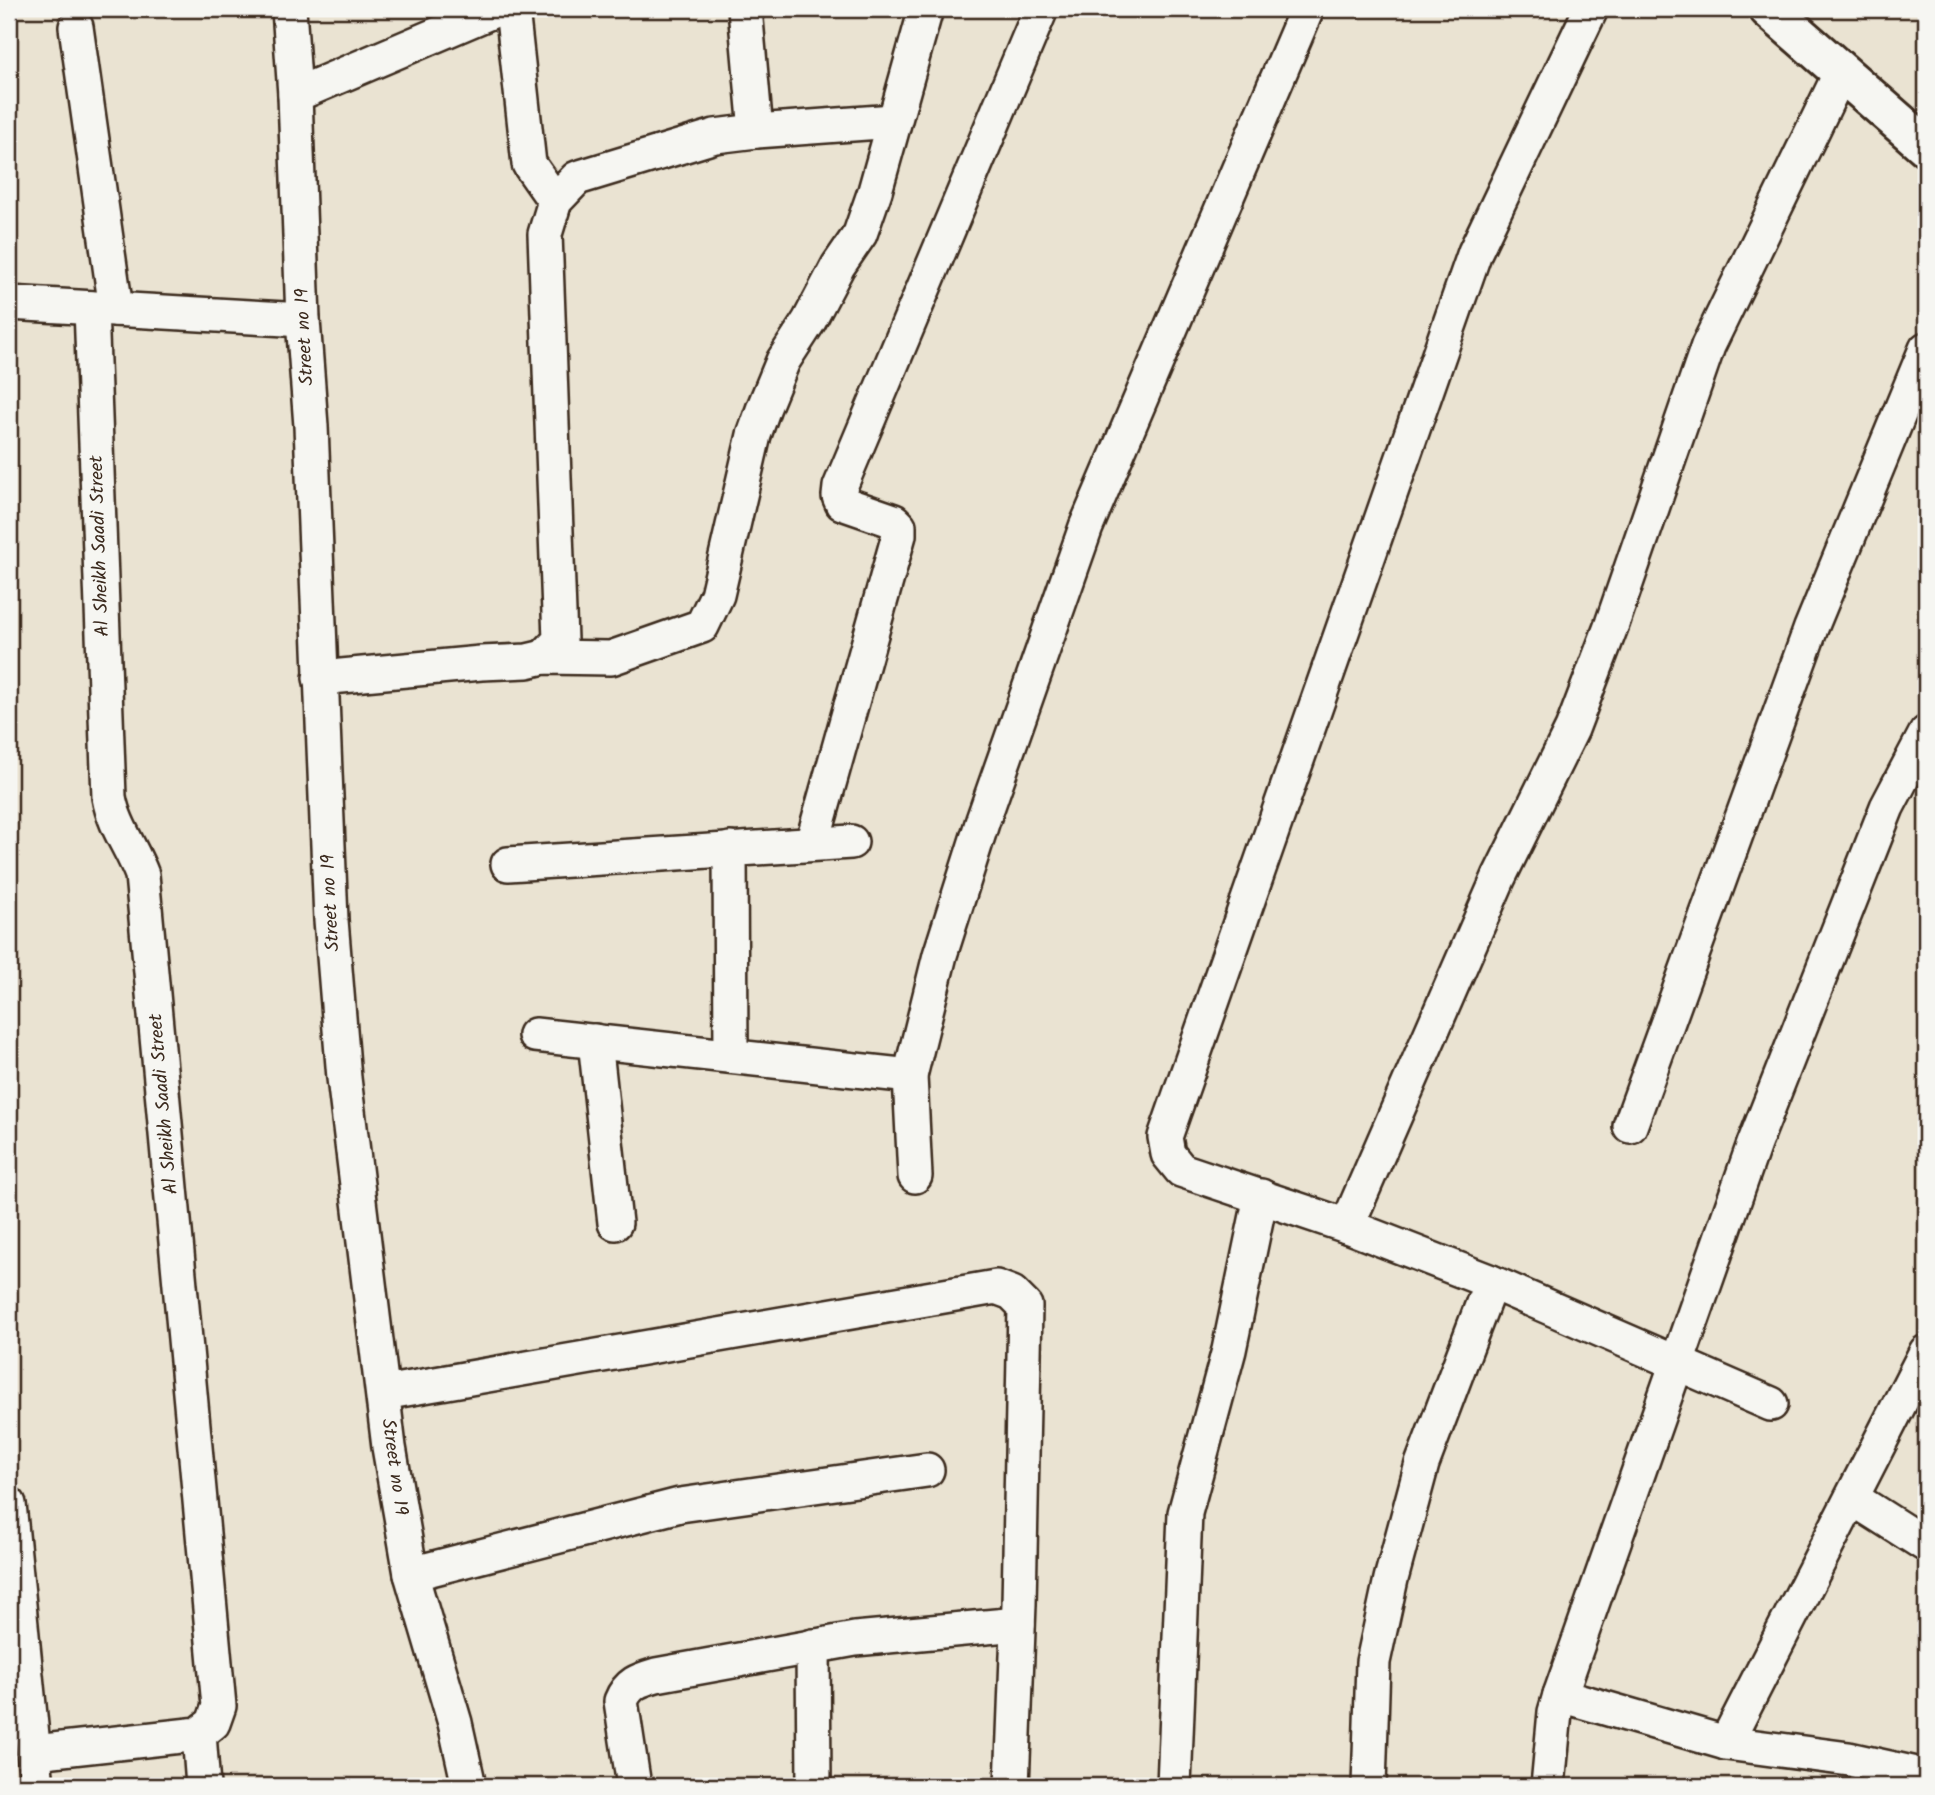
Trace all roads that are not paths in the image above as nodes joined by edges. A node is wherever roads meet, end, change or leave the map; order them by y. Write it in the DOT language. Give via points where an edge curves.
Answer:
graph roads {
  1 [pos="289,9"];
  2 [pos="497,9"];
  3 [pos="512,9"];
  4 [pos="745,9"];
  5 [pos="926,9"];
  6 [pos="1041,9"];
  7 [pos="1307,9"];
  8 [pos="1591,9"];
  9 [pos="1769,9"];
  10 [pos="76,27"];
  11 [pos="1841,72"];
  12 [pos="295,95"];
  13 [pos="894,121"];
  14 [pos="757,131"];
  15 [pos="1926,146"];
  16 [pos="555,201"];
  17 [pos="9,303"];
  18 [pos="103,308"];
  19 [pos="303,320"];
  20 [pos="1926,349"];
  21 [pos="544,657"];
  22 [pos="320,678"];
  23 [pos="1926,733"];
  24 [pos="851,842"];
  25 [pos="812,844"];
  26 [pos="730,849"];
  27 [pos="508,864"];
  28 [pos="535,1035"];
  29 [pos="595,1041"];
  30 [pos="731,1056"];
  31 [pos="911,1076"];
  32 [pos="1630,1126"];
  33 [pos="915,1176"];
  34 [pos="1261,1196"];
  35 [pos="615,1223"];
  36 [pos="1347,1226"];
  37 [pos="1491,1282"];
  38 [pos="1926,1352"];
  39 [pos="1677,1364"];
  40 [pos="383,1392"];
  41 [pos="1772,1404"];
  42 [pos="927,1470"];
  43 [pos="1852,1498"];
  44 [pos="9,1504"];
  45 [pos="1926,1545"];
  46 [pos="411,1574"];
  47 [pos="1018,1624"];
  48 [pos="813,1646"];
  49 [pos="1560,1695"];
  50 [pos="199,1734"];
  51 [pos="1726,1743"];
  52 [pos="35,1752"];
  53 [pos="1926,1776"];
  54 [pos="37,1786"];
  55 [pos="203,1786"];
  56 [pos="469,1786"];
  57 [pos="634,1786"];
  58 [pos="814,1786"];
  59 [pos="1012,1786"];
  60 [pos="1174,1786"];
  61 [pos="1369,1786"];
  62 [pos="1548,1786"];
  1 -- 12 [label="street, Street no 19"];
  2 -- 12 [label="street"];
  3 -- 16 [label="street" via="529,164"];
  4 -- 14 [label="street"];
  5 -- 13 [label="street"];
  6 -- 25 [label="street" via="840,487 842,503 894,521 899,535"];
  7 -- 31 [label="street" via="1086,527 979,832 940,955"];
  8 -- 34 [label="street" via="1475,252 1165,1137 1168,1154 1181,1170"];
  9 -- 11 [label="main road"];
  10 -- 18 [label="street, Al Sheikh Saadi Street"];
  11 -- 15 [label="main road"];
  11 -- 36 [label="street" via="1708,346 1572,729 1499,877"];
  12 -- 19 [label="street, Street no 19"];
  13 -- 14 [label="street"];
  13 -- 21 [label="street" via="860,234 783,361 764,407 717,595 702,626 611,658"];
  14 -- 16 [label="street" via="715,136 577,178"];
  16 -- 21 [label="street" via="545,234 560,640"];
  17 -- 18 [label="street"];
  18 -- 19 [label="street"];
  18 -- 50 [label="street, Al Sheikh Saadi Street" via="109,797 112,816 142,875 219,1706 213,1723"];
  19 -- 22 [label="street, Street no 19"];
  20 -- 32 [label="street" via="1811,628"];
  21 -- 22 [label="street"];
  22 -- 40 [label="street, Street no 19" via="331,920 344,1078"];
  23 -- 39 [label="street" via="1887,807 1764,1118"];
  24 -- 25 [label="street"];
  25 -- 26 [label="street"];
  26 -- 27 [label="street"];
  26 -- 30 [label="street"];
  28 -- 29 [label="street"];
  29 -- 30 [label="street"];
  29 -- 35 [label="street"];
  30 -- 31 [label="street"];
  31 -- 33 [label="street"];
  34 -- 36 [label="street"];
  34 -- 60 [label="street" via="1229,1350 1185,1513"];
  36 -- 37 [label="street"];
  37 -- 39 [label="street"];
  37 -- 61 [label="street" via="1422,1464 1391,1580 1373,1662"];
  38 -- 43 [label="street"];
  39 -- 41 [label="street"];
  39 -- 49 [label="street"];
  40 -- 46 [label="street, Street no 19"];
  40 -- 47 [label="street" via="996,1287 1012,1293 1025,1307"];
  42 -- 46 [label="street" via="680,1505"];
  43 -- 45 [label="street"];
  43 -- 51 [label="street"];
  44 -- 52 [label="street"];
  46 -- 56 [label="street, Street no 19"];
  47 -- 48 [label="street"];
  47 -- 59 [label="street"];
  48 -- 57 [label="street" via="656,1675 626,1688 621,1701"];
  48 -- 58 [label="street"];
  49 -- 51 [label="street"];
  49 -- 62 [label="street"];
  50 -- 52 [label="street"];
  50 -- 55 [label="street"];
  51 -- 53 [label="street" via="1849,1759"];
  52 -- 54 [label="street"];
}
